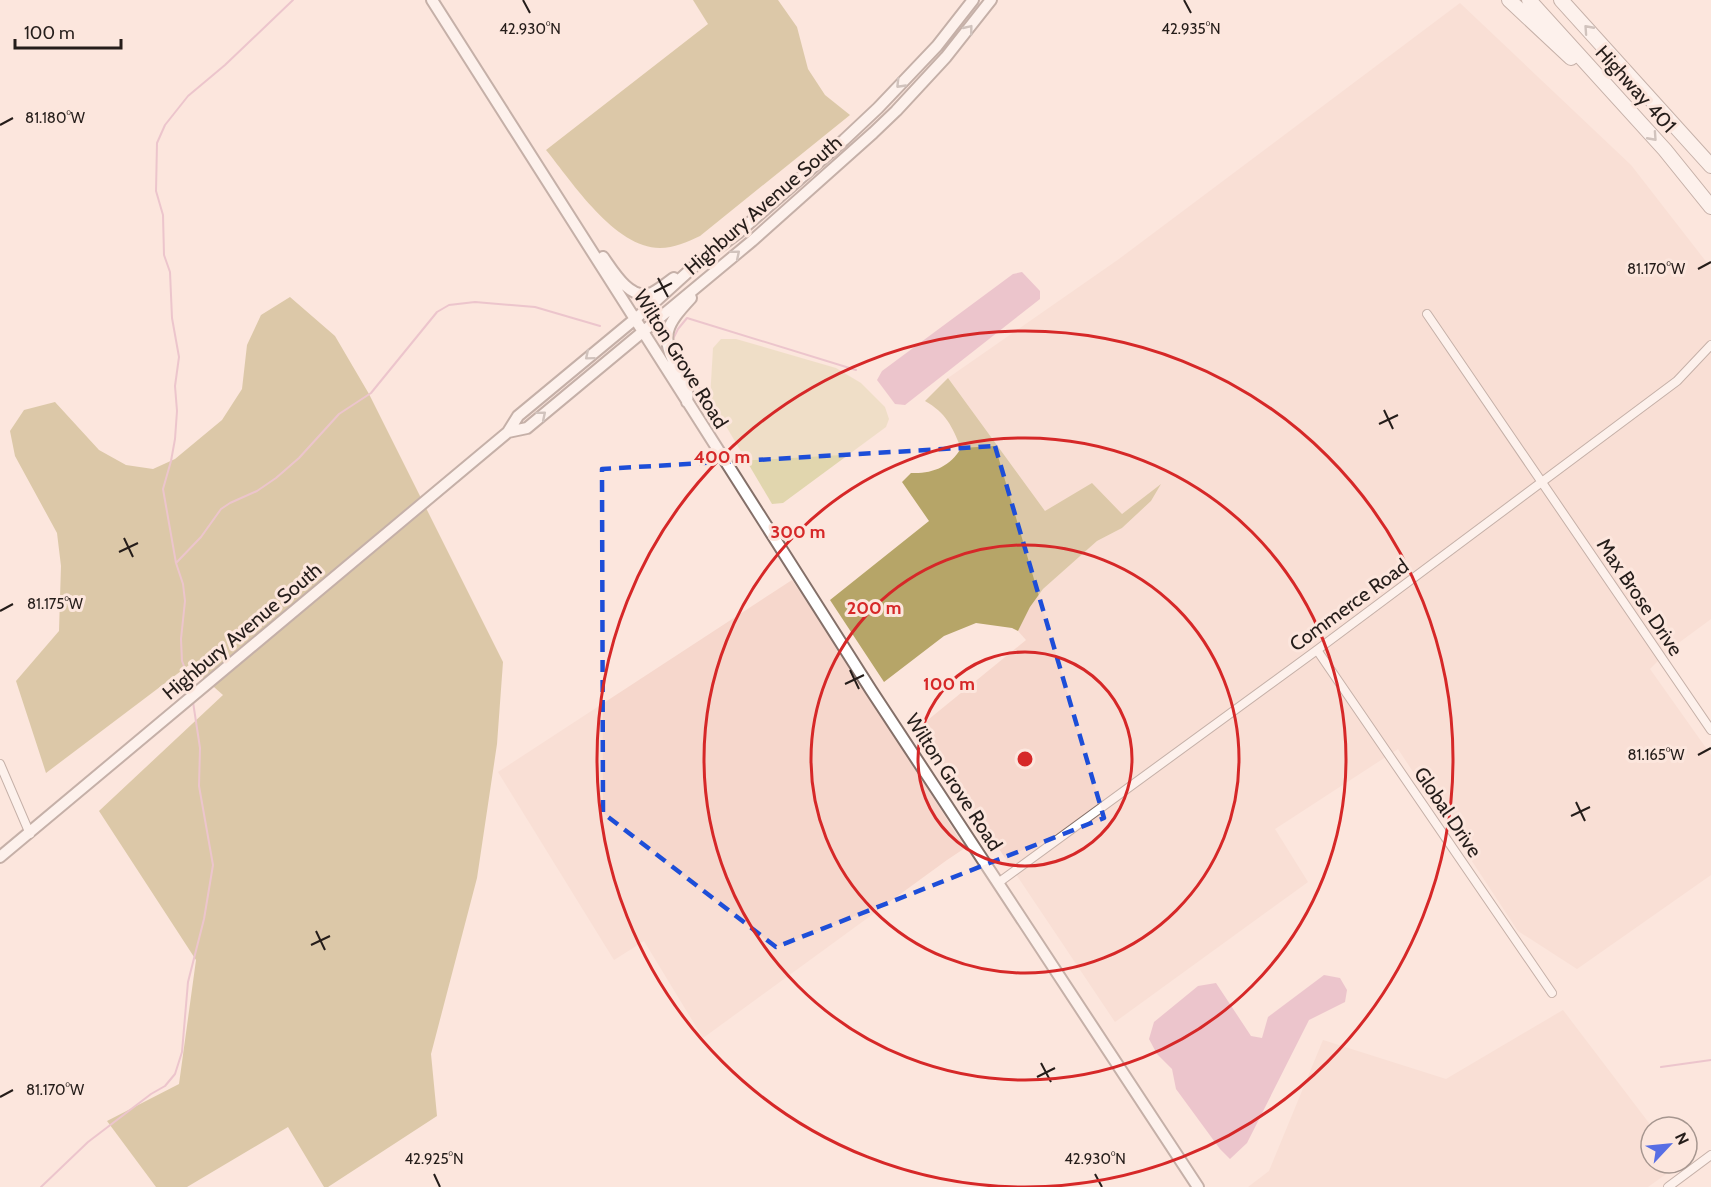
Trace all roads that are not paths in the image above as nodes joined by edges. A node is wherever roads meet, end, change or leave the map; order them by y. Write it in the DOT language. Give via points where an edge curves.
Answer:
graph roads {
  1 [pos="432,0"];
  2 [pos="973,0"];
  3 [pos="991,0"];
  4 [pos="1509,0"];
  5 [pos="1529,0"];
  6 [pos="1563,1"];
  7 [pos="1637,120"];
  8 [pos="1711,166"];
  9 [pos="561,202"];
  10 [pos="1711,207"];
  11 [pos="699,262"];
  12 [pos="710,275"];
  13 [pos="1428,314"];
  14 [pos="634,319"];
  15 [pos="642,332"];
  16 [pos="1711,345"];
  17 [pos="687,402"];
  18 [pos="508,432"];
  19 [pos="1542,482"];
  20 [pos="1317,650"];
  21 [pos="1711,730"];
  22 [pos="0,764"];
  23 [pos="30,834"];
  24 [pos="0,857"];
  25 [pos="998,883"];
  26 [pos="1552,993"];
  27 [pos="1711,1155"];
  28 [pos="1198,1187"];
  29 [pos="1668,1187"];
  1 -- 9 [label="main road, Wilton Grove Road"];
  2 -- 11 [label="main road, Highbury Avenue South, one-way" via="878,108 738,233"];
  12 -- 3 [label="main road, Highbury Avenue South, one-way" via="896,111"];
  4 -- 7 [label="highway"];
  5 -- 7 [label="highway, Highway 401"];
  8 -- 6 [label="highway, Highway 401, one-way"];
  7 -- 10 [label="highway, Highway 401, one-way"];
  9 -- 11 [label="main road" via="624,284 639,294 655,291"];
  9 -- 14 [label="main road, Wilton Grove Road"];
  11 -- 14 [label="main road, Highbury Avenue South"];
  12 -- 15 [label="main road, Highbury Avenue South"];
  12 -- 17 [label="main road" via="668,331 669,352 685,382"];
  13 -- 19 [label="street, Max Brose Drive"];
  14 -- 15 [label="main road, Wilton Grove Road"];
  14 -- 18 [label="main road, Highbury Avenue South, one-way" via="518,416"];
  15 -- 17 [label="main road, Wilton Grove Road"];
  18 -- 15 [label="main road, Highbury Avenue South, one-way" via="527,428"];
  16 -- 19 [label="street, Commerce Road" via="1677,381"];
  17 -- 25 [label="main road, Wilton Grove Road"];
  18 -- 23 [label="main road, Highbury Avenue South" via="63,802"];
  19 -- 20 [label="street, Commerce Road"];
  19 -- 21 [label="street, Max Brose Drive"];
  20 -- 25 [label="street, Commerce Road"];
  20 -- 26 [label="street, Global Drive"];
  22 -- 23 [label="street"];
  23 -- 24 [label="main road, Highbury Avenue South"];
  25 -- 28 [label="main road, Wilton Grove Road"];
  27 -- 29 [label="street"];
}
